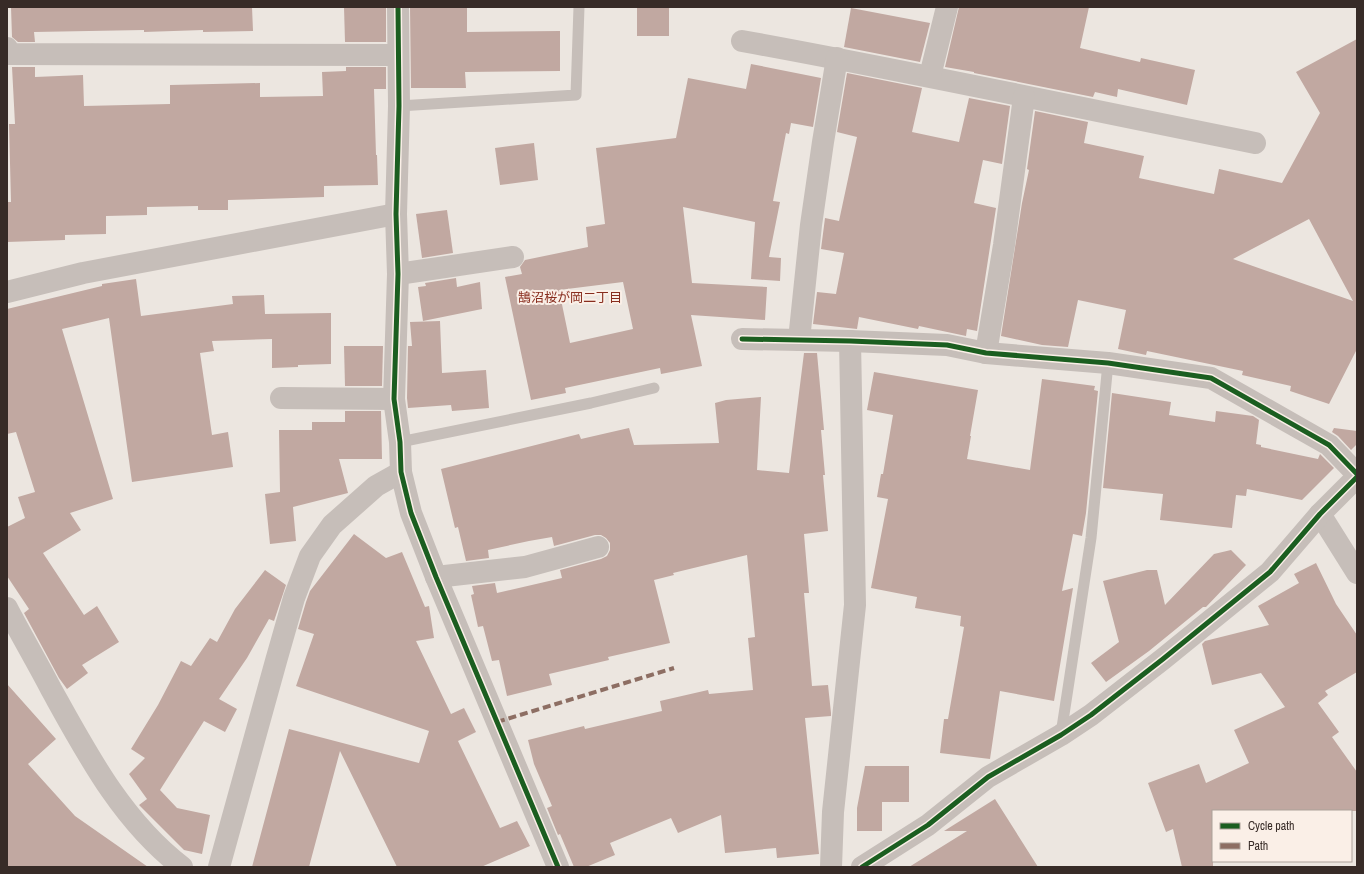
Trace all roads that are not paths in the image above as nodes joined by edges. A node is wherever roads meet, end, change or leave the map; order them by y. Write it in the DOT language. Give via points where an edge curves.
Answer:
graph roads {
  1 [pos="398,7"];
  2 [pos="579,7"];
  3 [pos="947,7"];
  4 [pos="742,41"];
  5 [pos="7,48"];
  6 [pos="398,55"];
  7 [pos="837,58"];
  8 [pos="930,76"];
  9 [pos="1024,97"];
  10 [pos="399,106"];
  11 [pos="1256,143"];
  12 [pos="396,214"];
  13 [pos="513,258"];
  14 [pos="398,274"];
  15 [pos="7,292"];
  16 [pos="742,339"];
  17 [pos="799,340"];
  18 [pos="850,341"];
  19 [pos="986,353"];
  20 [pos="1108,363"];
  21 [pos="654,388"];
  22 [pos="281,398"];
  23 [pos="394,399"];
  24 [pos="400,442"];
  25 [pos="401,472"];
  26 [pos="1357,475"];
  27 [pos="1320,514"];
  28 [pos="598,547"];
  29 [pos="1357,573"];
  30 [pos="436,577"];
  31 [pos="7,608"];
  32 [pos="1061,735"];
  33 [pos="182,867"];
  34 [pos="219,867"];
  35 [pos="558,867"];
  36 [pos="831,867"];
  37 [pos="862,867"];
  1 -- 6 [label="street"];
  2 -- 10 [label="lane" via="576,95"];
  3 -- 8 [label="street"];
  4 -- 7 [label="street"];
  5 -- 6 [label="street" via="7,54"];
  6 -- 10 [label="street"];
  7 -- 8 [label="street"];
  7 -- 17 [label="street" via="811,225"];
  8 -- 9 [label="street"];
  9 -- 11 [label="street"];
  9 -- 19 [label="street"];
  10 -- 12 [label="street"];
  12 -- 14 [label="street"];
  12 -- 15 [label="street" via="83,273"];
  13 -- 14 [label="street"];
  14 -- 23 [label="street"];
  16 -- 17 [label="street"];
  17 -- 18 [label="street"];
  18 -- 19 [label="street" via="947,345"];
  18 -- 36 [label="street" via="855,605 833,812"];
  19 -- 20 [label="street"];
  20 -- 26 [label="street" via="1211,378 1329,445"];
  20 -- 32 [label="lane" via="1091,538"];
  21 -- 24 [label="lane"];
  22 -- 23 [label="street"];
  23 -- 24 [label="street"];
  24 -- 25 [label="street"];
  25 -- 30 [label="street" via="411,513"];
  25 -- 34 [label="street" via="376,486 332,525 310,556 294,598"];
  26 -- 27 [label="street"];
  27 -- 29 [label="street"];
  27 -- 32 [label="street" via="1270,572 1163,659"];
  28 -- 30 [label="street" via="525,567"];
  30 -- 35 [label="street"];
  31 -- 33 [label="street" via="106,785 137,824"];
  32 -- 37 [label="street" via="988,777 928,825"];
}
